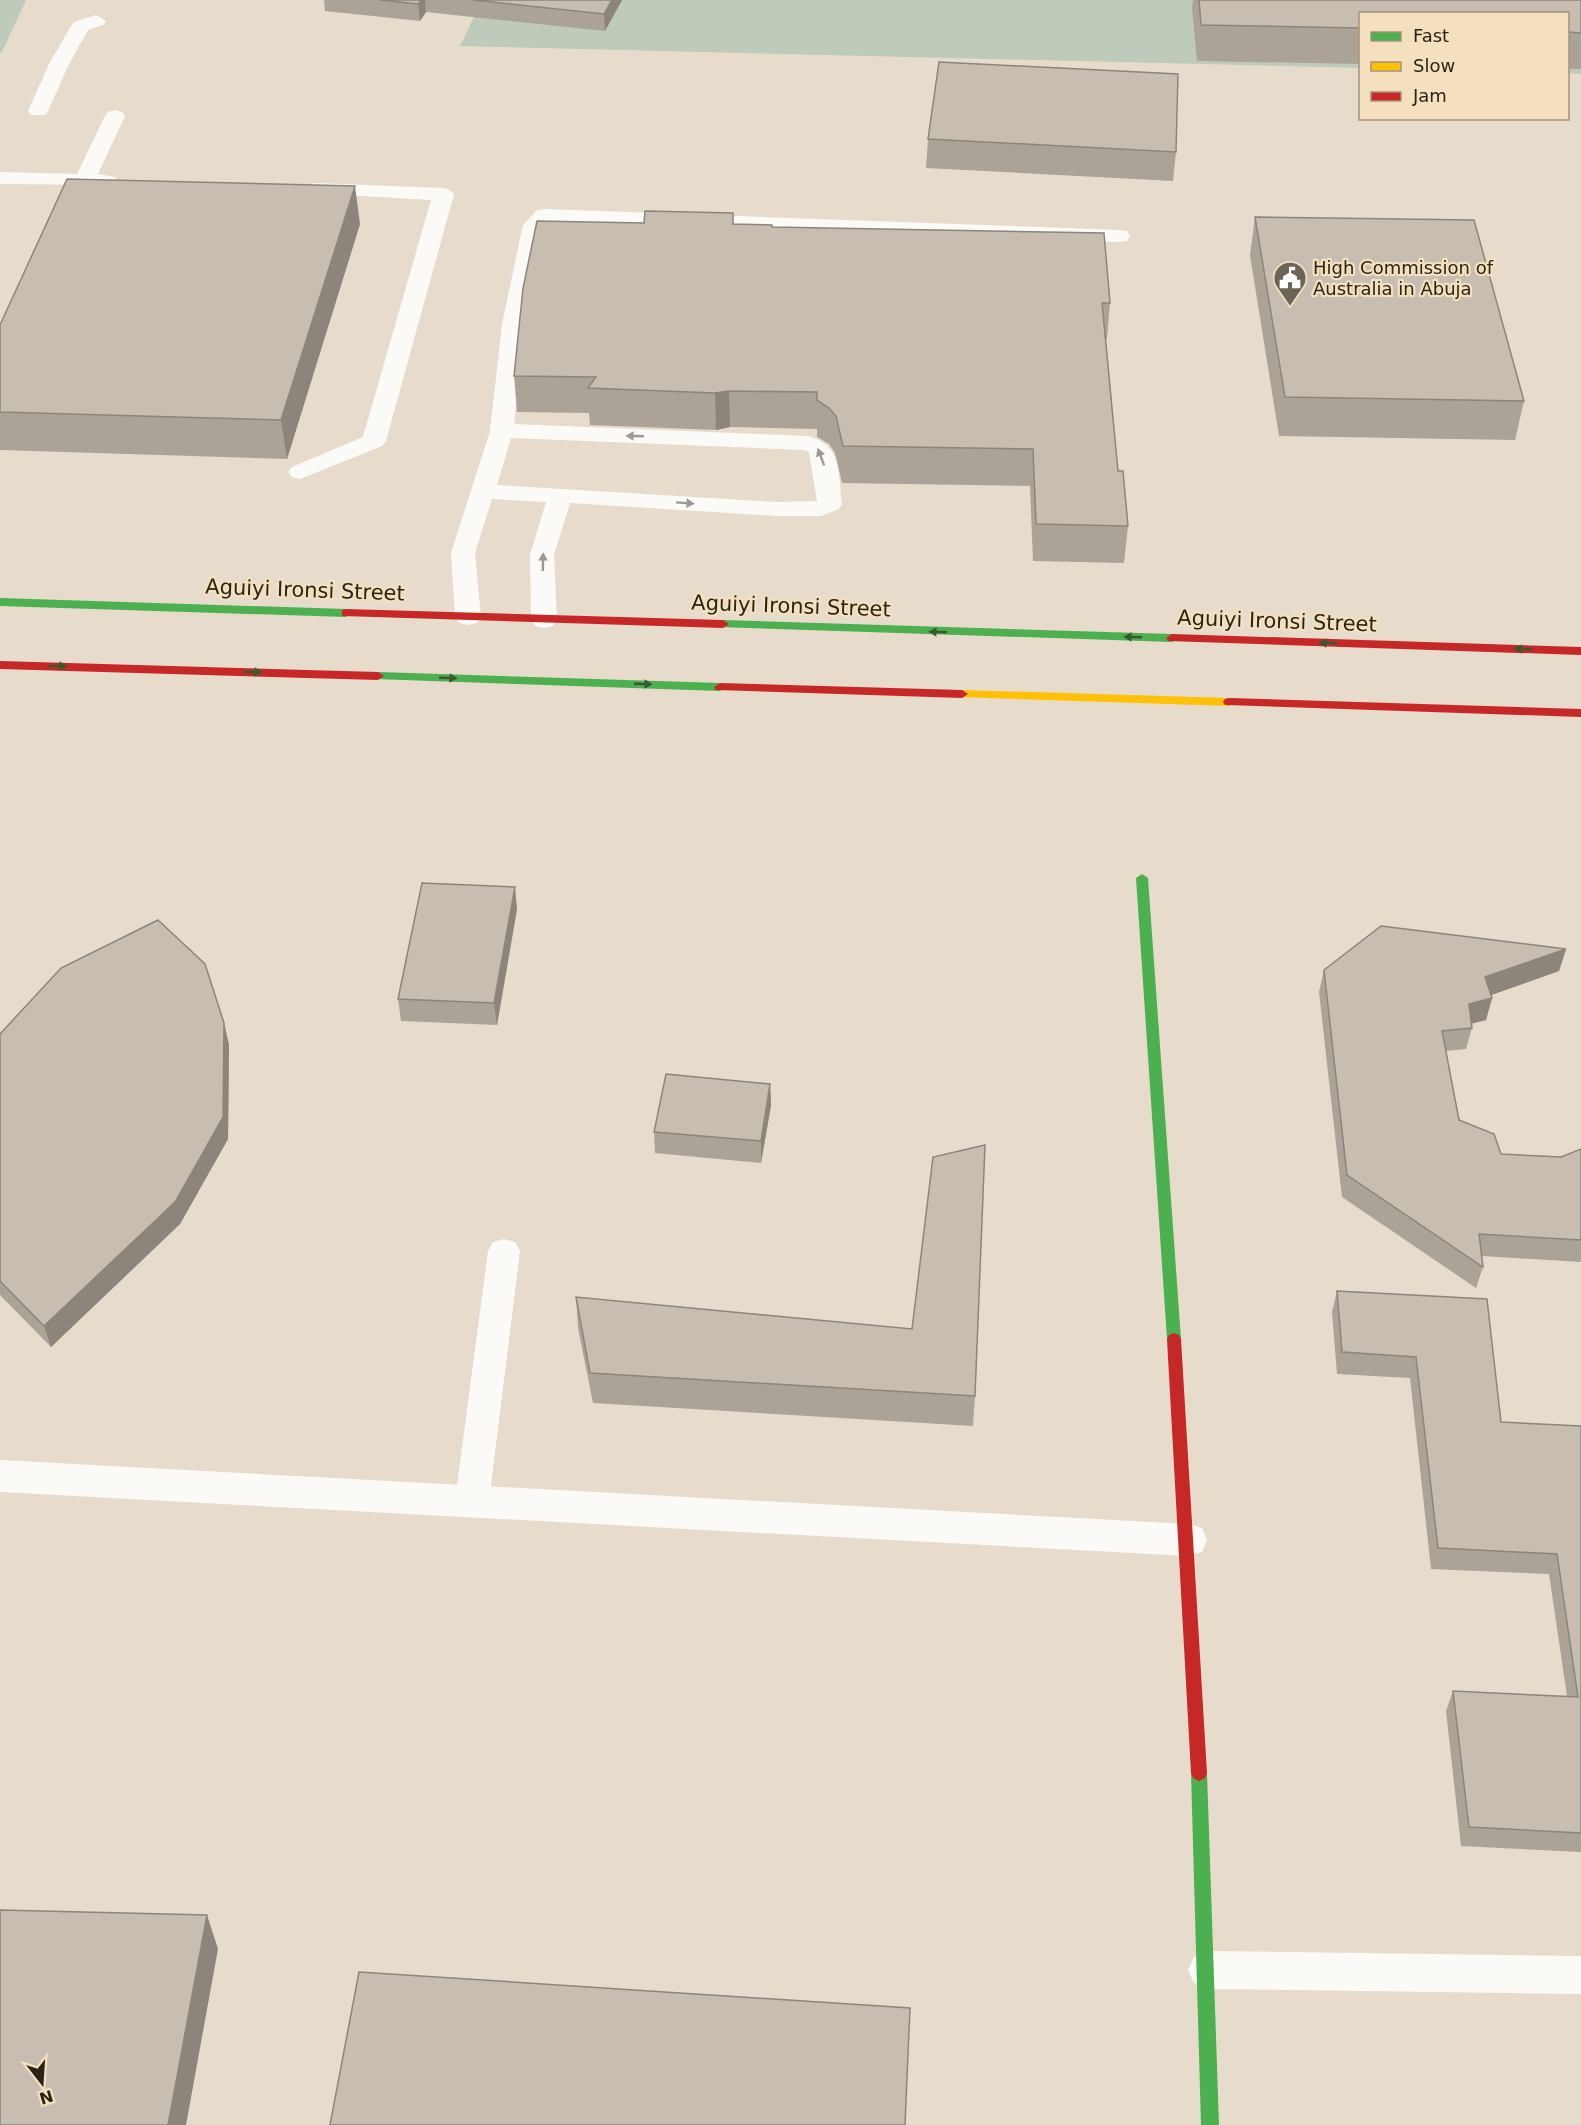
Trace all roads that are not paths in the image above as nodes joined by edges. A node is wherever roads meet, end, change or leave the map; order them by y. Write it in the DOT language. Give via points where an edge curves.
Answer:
graph roads {
  1 [pos="96,21"];
  2 [pos="38,111"];
  3 [pos="115,116"];
  4 [pos="0,177"];
  5 [pos="85,180"];
  6 [pos="133,182"];
  7 [pos="288,188"];
  8 [pos="1119,236"];
  9 [pos="502,431"];
  10 [pos="300,472"];
  11 [pos="482,491"];
  12 [pos="560,495"];
  13 [pos="0,602"];
  14 [pos="468,617"];
  15 [pos="544,620"];
  16 [pos="1581,651"];
  17 [pos="0,665"];
  18 [pos="1581,713"];
  19 [pos="1142,878"];
  20 [pos="504,1251"];
  21 [pos="0,1476"];
  22 [pos="472,1501"];
  23 [pos="1188,1540"];
  24 [pos="1208,1970"];
  25 [pos="1581,1975"];
  26 [pos="1210,2125"];
  1 -- 2 [label="lane" via="81,26"];
  3 -- 5 [label="lane"];
  4 -- 5 [label="lane"];
  5 -- 6 [label="lane"];
  7 -- 10 [label="lane" via="443,194 374,441"];
  8 -- 9 [label="lane" via="545,215 534,225 513,324"];
  9 -- 11 [label="lane"];
  12 -- 9 [label="lane, one-way" via="777,509 821,509 830,504 824,460 819,448 808,443"];
  11 -- 12 [label="lane"];
  11 -- 14 [label="lane" via="463,553"];
  15 -- 12 [label="lane, one-way" via="542,555"];
  13 -- 14 [label="main road, Aguiyi Ironsi Street"];
  14 -- 15 [label="main road, Aguiyi Ironsi Street"];
  16 -- 15 [label="main road, Aguiyi Ironsi Street, one-way"];
  17 -- 18 [label="main road, one-way"];
  19 -- 23 [label="main road"];
  20 -- 22 [label="lane"];
  21 -- 22 [label="street"];
  22 -- 23 [label="street"];
  23 -- 24 [label="main road"];
  24 -- 25 [label="lane"];
  24 -- 26 [label="main road"];
}
